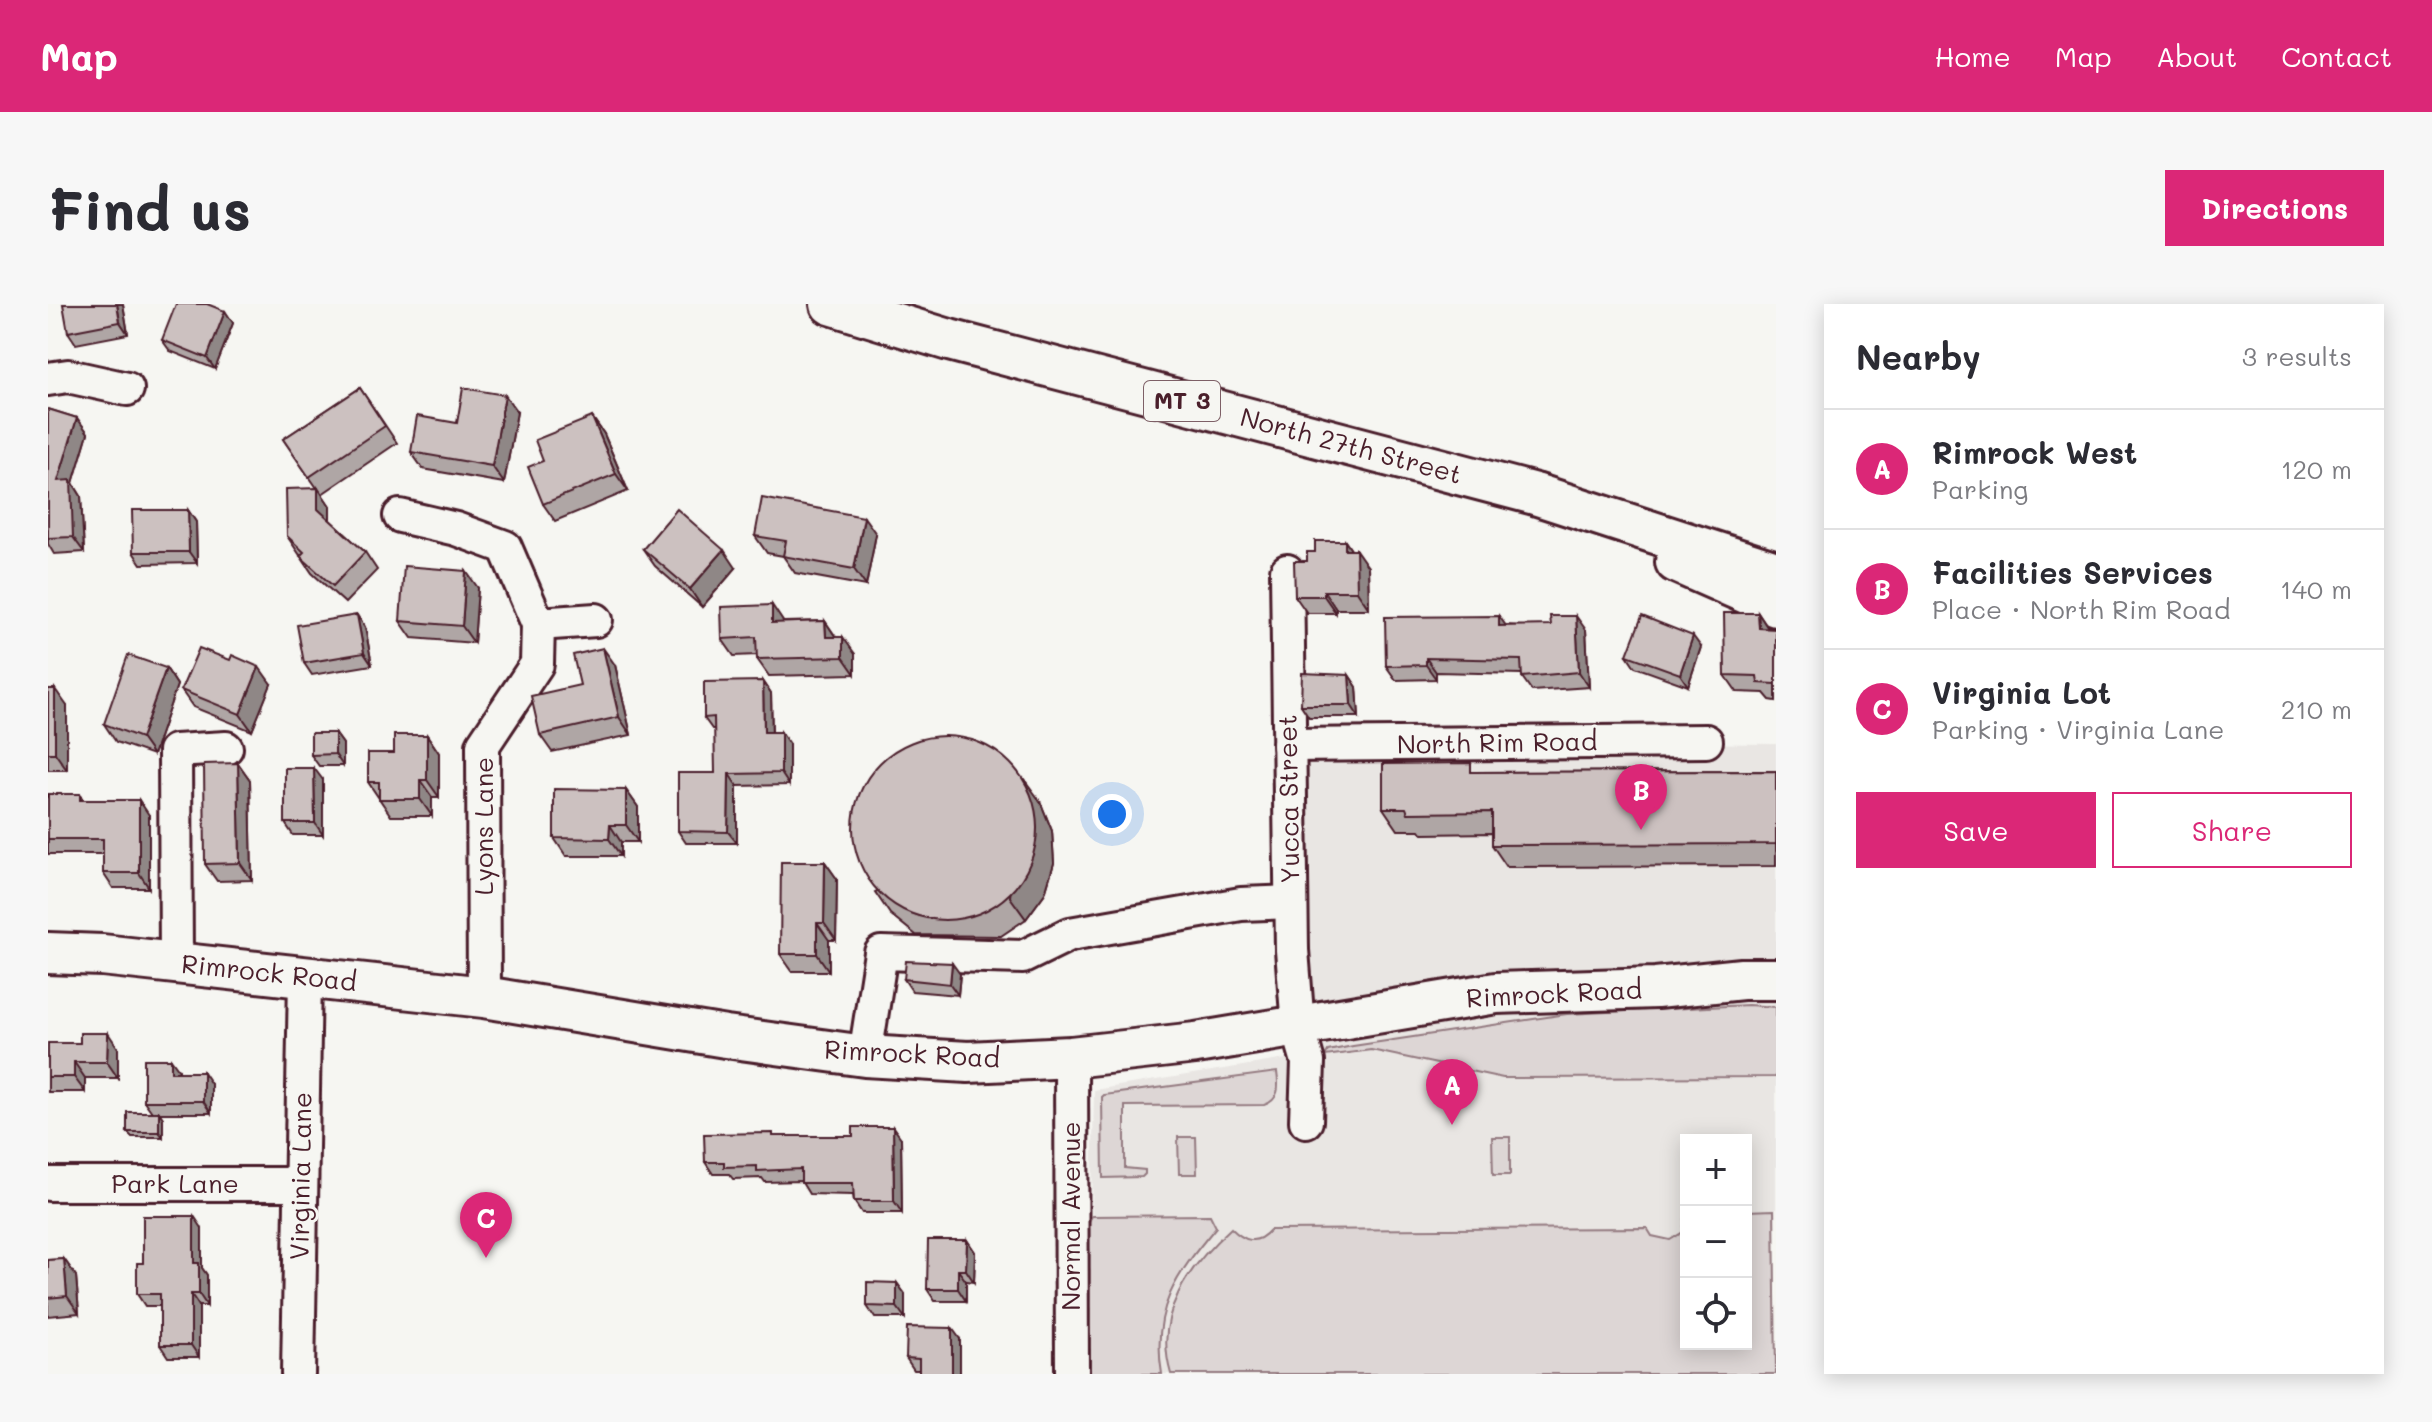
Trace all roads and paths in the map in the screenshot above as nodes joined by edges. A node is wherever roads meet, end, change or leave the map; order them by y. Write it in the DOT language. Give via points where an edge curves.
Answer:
graph roads {
  1 [pos="831,304"];
  2 [pos="48,379"];
  3 [pos="127,389"];
  4 [pos="1535,494"];
  5 [pos="400,516"];
  6 [pos="1287,571"];
  7 [pos="1776,572"];
  8 [pos="1776,606"];
  9 [pos="596,620"];
  10 [pos="538,624"];
  11 [pos="1706,741"];
  12 [pos="1289,745"];
  13 [pos="226,748"];
  14 [pos="1291,902"];
  15 [pos="48,953"];
  16 [pos="176,963"];
  17 [pos="305,977"];
  18 [pos="1768,978"];
  19 [pos="484,997"];
  20 [pos="1298,1027"];
  21 [pos="865,1056"];
  22 [pos="1071,1057"];
  23 [pos="1306,1121"];
  24 [pos="48,1184"];
  25 [pos="301,1184"];
  26 [pos="298,1374"];
  27 [pos="1072,1374"];
  1 -- 4 [label="main road, North 27th Street / MT 3" via="949,340"];
  2 -- 3 [label="street" via="68,376"];
  4 -- 7 [label="main road, North 27th Street / MT 3"];
  4 -- 8 [label="main road"];
  5 -- 10 [label="street, Lyons Lane" via="505,547"];
  6 -- 12 [label="street, Yucca Street"];
  9 -- 10 [label="street"];
  10 -- 19 [label="street, Lyons Lane" via="537,664 483,745"];
  11 -- 12 [label="street, North Rim Road"];
  12 -- 14 [label="street, Yucca Street"];
  13 -- 16 [label="street" via="175,751"];
  14 -- 20 [label="street, Yucca Street"];
  14 -- 21 [label="street" via="1241,904 1070,934 1023,957 881,953"];
  15 -- 16 [label="main road, Rimrock Road"];
  16 -- 17 [label="main road, Rimrock Road"];
  17 -- 19 [label="main road, Rimrock Road"];
  17 -- 25 [label="street, Virginia Lane"];
  18 -- 20 [label="main road, Rimrock Road" via="1496,993"];
  19 -- 21 [label="main road, Rimrock Road"];
  20 -- 22 [label="main road, Rimrock Road"];
  20 -- 23 [label="street, Yucca Street" via="1308,1062"];
  21 -- 22 [label="main road, Rimrock Road" via="968,1062"];
  22 -- 27 [label="street, Normal Avenue"];
  24 -- 25 [label="street, Park Lane"];
  25 -- 26 [label="street, Virginia Lane"];
}
